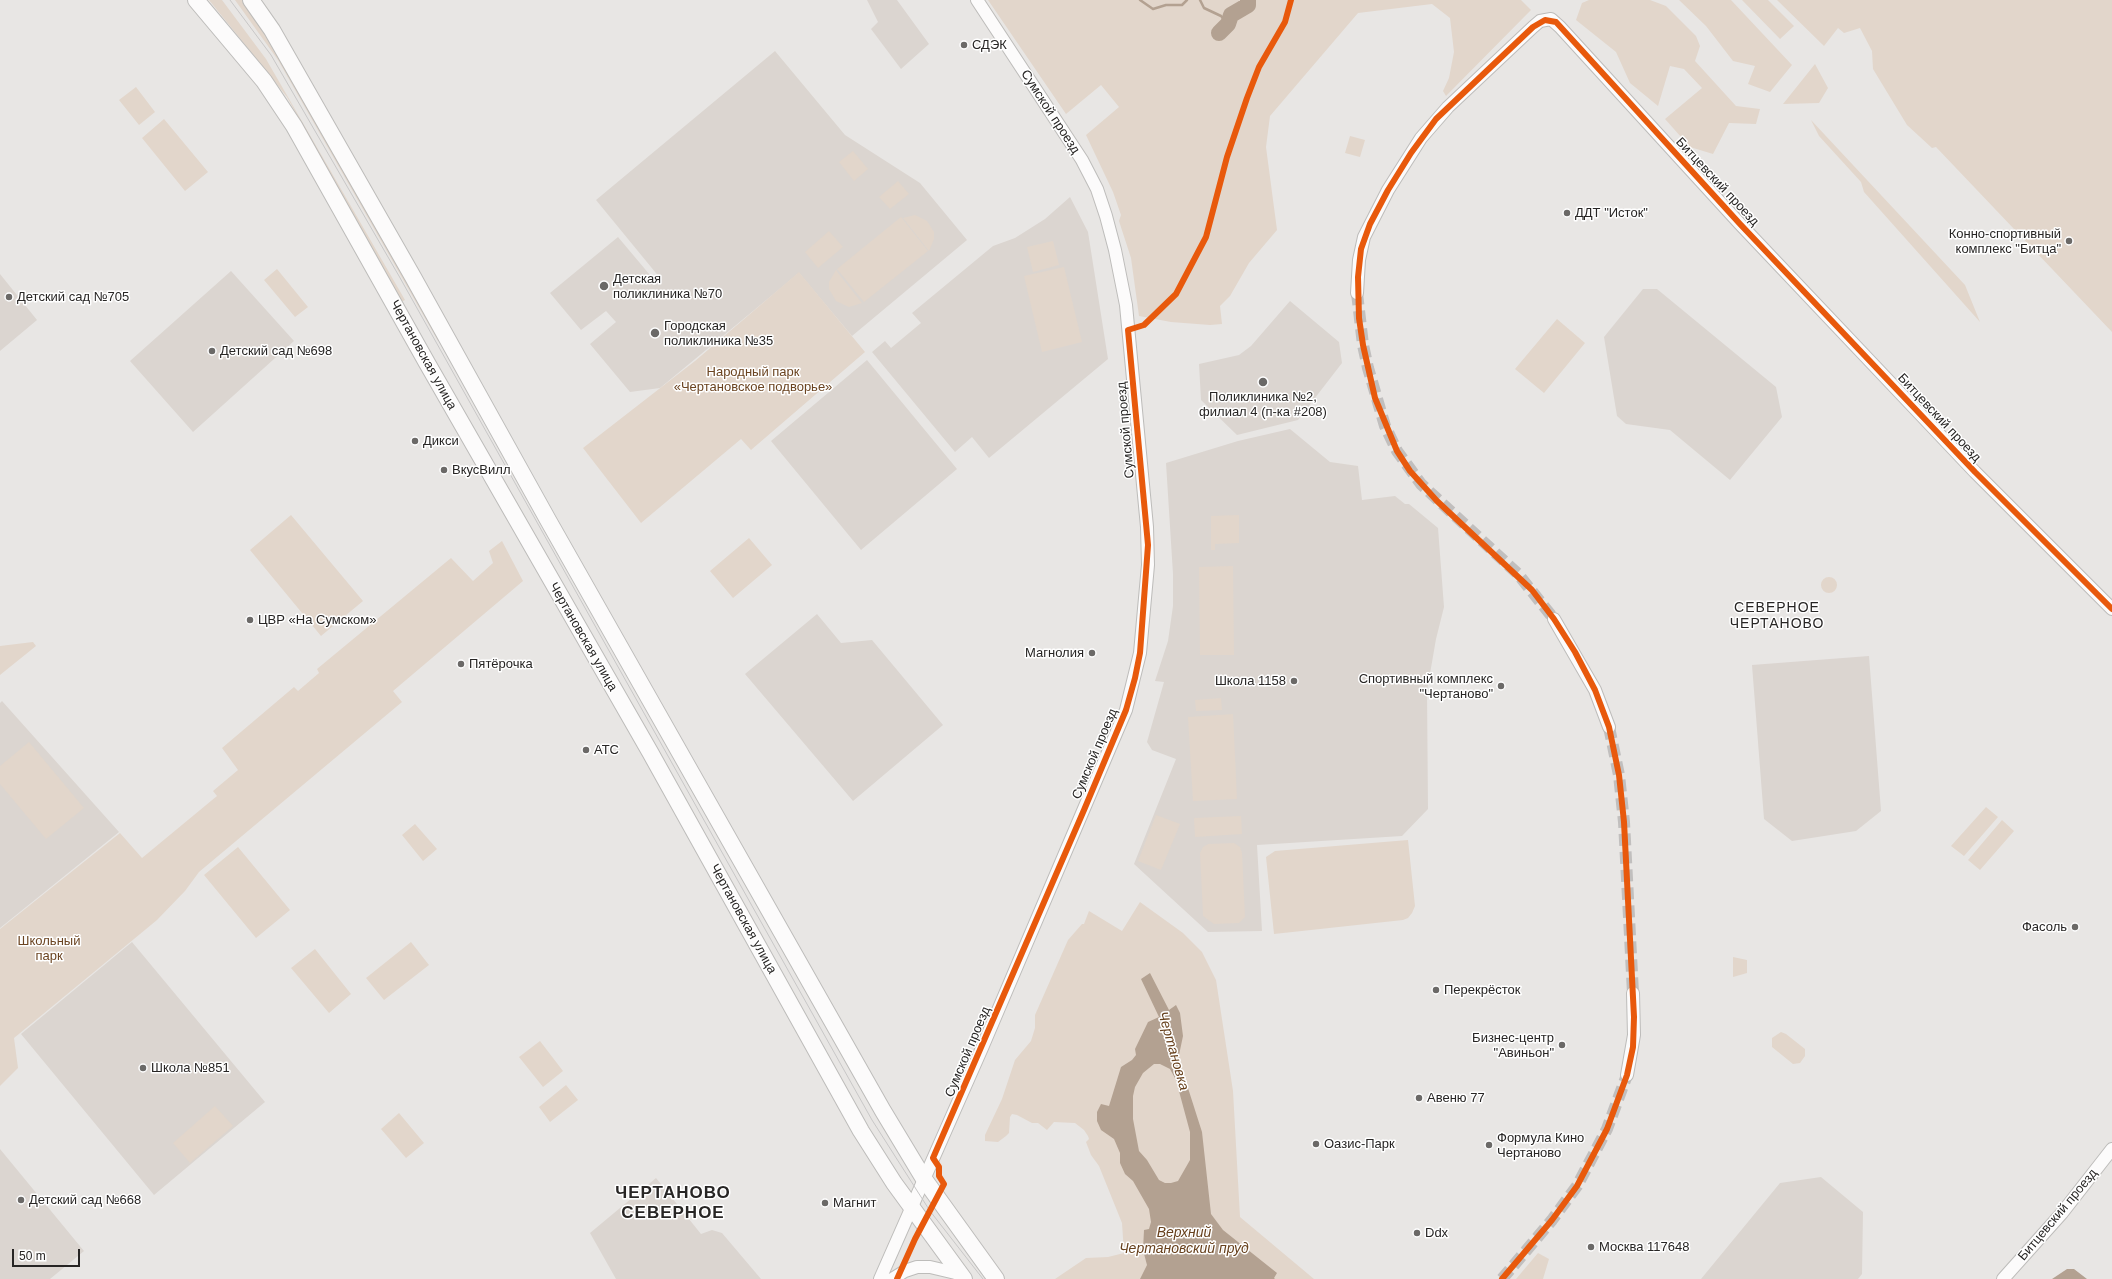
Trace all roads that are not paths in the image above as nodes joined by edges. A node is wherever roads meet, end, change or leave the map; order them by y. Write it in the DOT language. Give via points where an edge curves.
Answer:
graph roads {
  1 [pos="196,0"];
  2 [pos="251,0"];
  3 [pos="977,0"];
  4 [pos="1357,293"];
  5 [pos="544,512"];
  6 [pos="519,525"];
  7 [pos="570,558"];
  8 [pos="543,567"];
  9 [pos="2112,609"];
  10 [pos="1554,619"];
  11 [pos="1609,727"];
  12 [pos="1633,994"];
  13 [pos="1627,1076"];
  14 [pos="2112,1149"];
  15 [pos="924,1179"];
  16 [pos="911,1208"];
  17 [pos="962,1277"];
  18 [pos="880,1279"];
  19 [pos="892,1279"];
  20 [pos="996,1279"];
  21 [pos="2003,1279"];
  1 -- 6 [label="main road, Чертановская улица" via="264,81 294,126"];
  2 -- 5 [label="main road, Чертановская улица" via="272,30"];
  3 -- 15 [label="street, Сумской проезд" via="1082,160 1097,189 1106,216 1126,305 1147,526 1148,565 1140,654 1126,710"];
  4 -- 9 [label="street, Битцевский проезд" via="1359,260 1364,237 1388,190 1421,138 1448,107 1533,27 1540,21 1551,19 1974,472"];
  5 -- 6 [label="main road" via="541,520 534,525 527,528"];
  5 -- 7 [label="main road, Чертановская улица"];
  6 -- 8 [label="main road, Чертановская улица"];
  7 -- 8 [label="main road" via="564,553 554,552 546,558"];
  7 -- 15 [label="main road, Чертановская улица"];
  8 -- 16 [label="main road, Чертановская улица" via="653,758 861,1131"];
  10 -- 11 [label="street" via="1596,690"];
  12 -- 13 [label="street" via="1634,1035"];
  14 -- 21 [label="street, Битцевский проезд" via="2062,1213"];
  15 -- 16 [label="street, Сумской проезд"];
  15 -- 20 [label="main road, Чертановская улица"];
  16 -- 17 [label="main road, Чертановская улица"];
  16 -- 18 [label="street, Сумской проезд"];
  17 -- 19 [label="street" via="930,1267 917,1267"];
}
